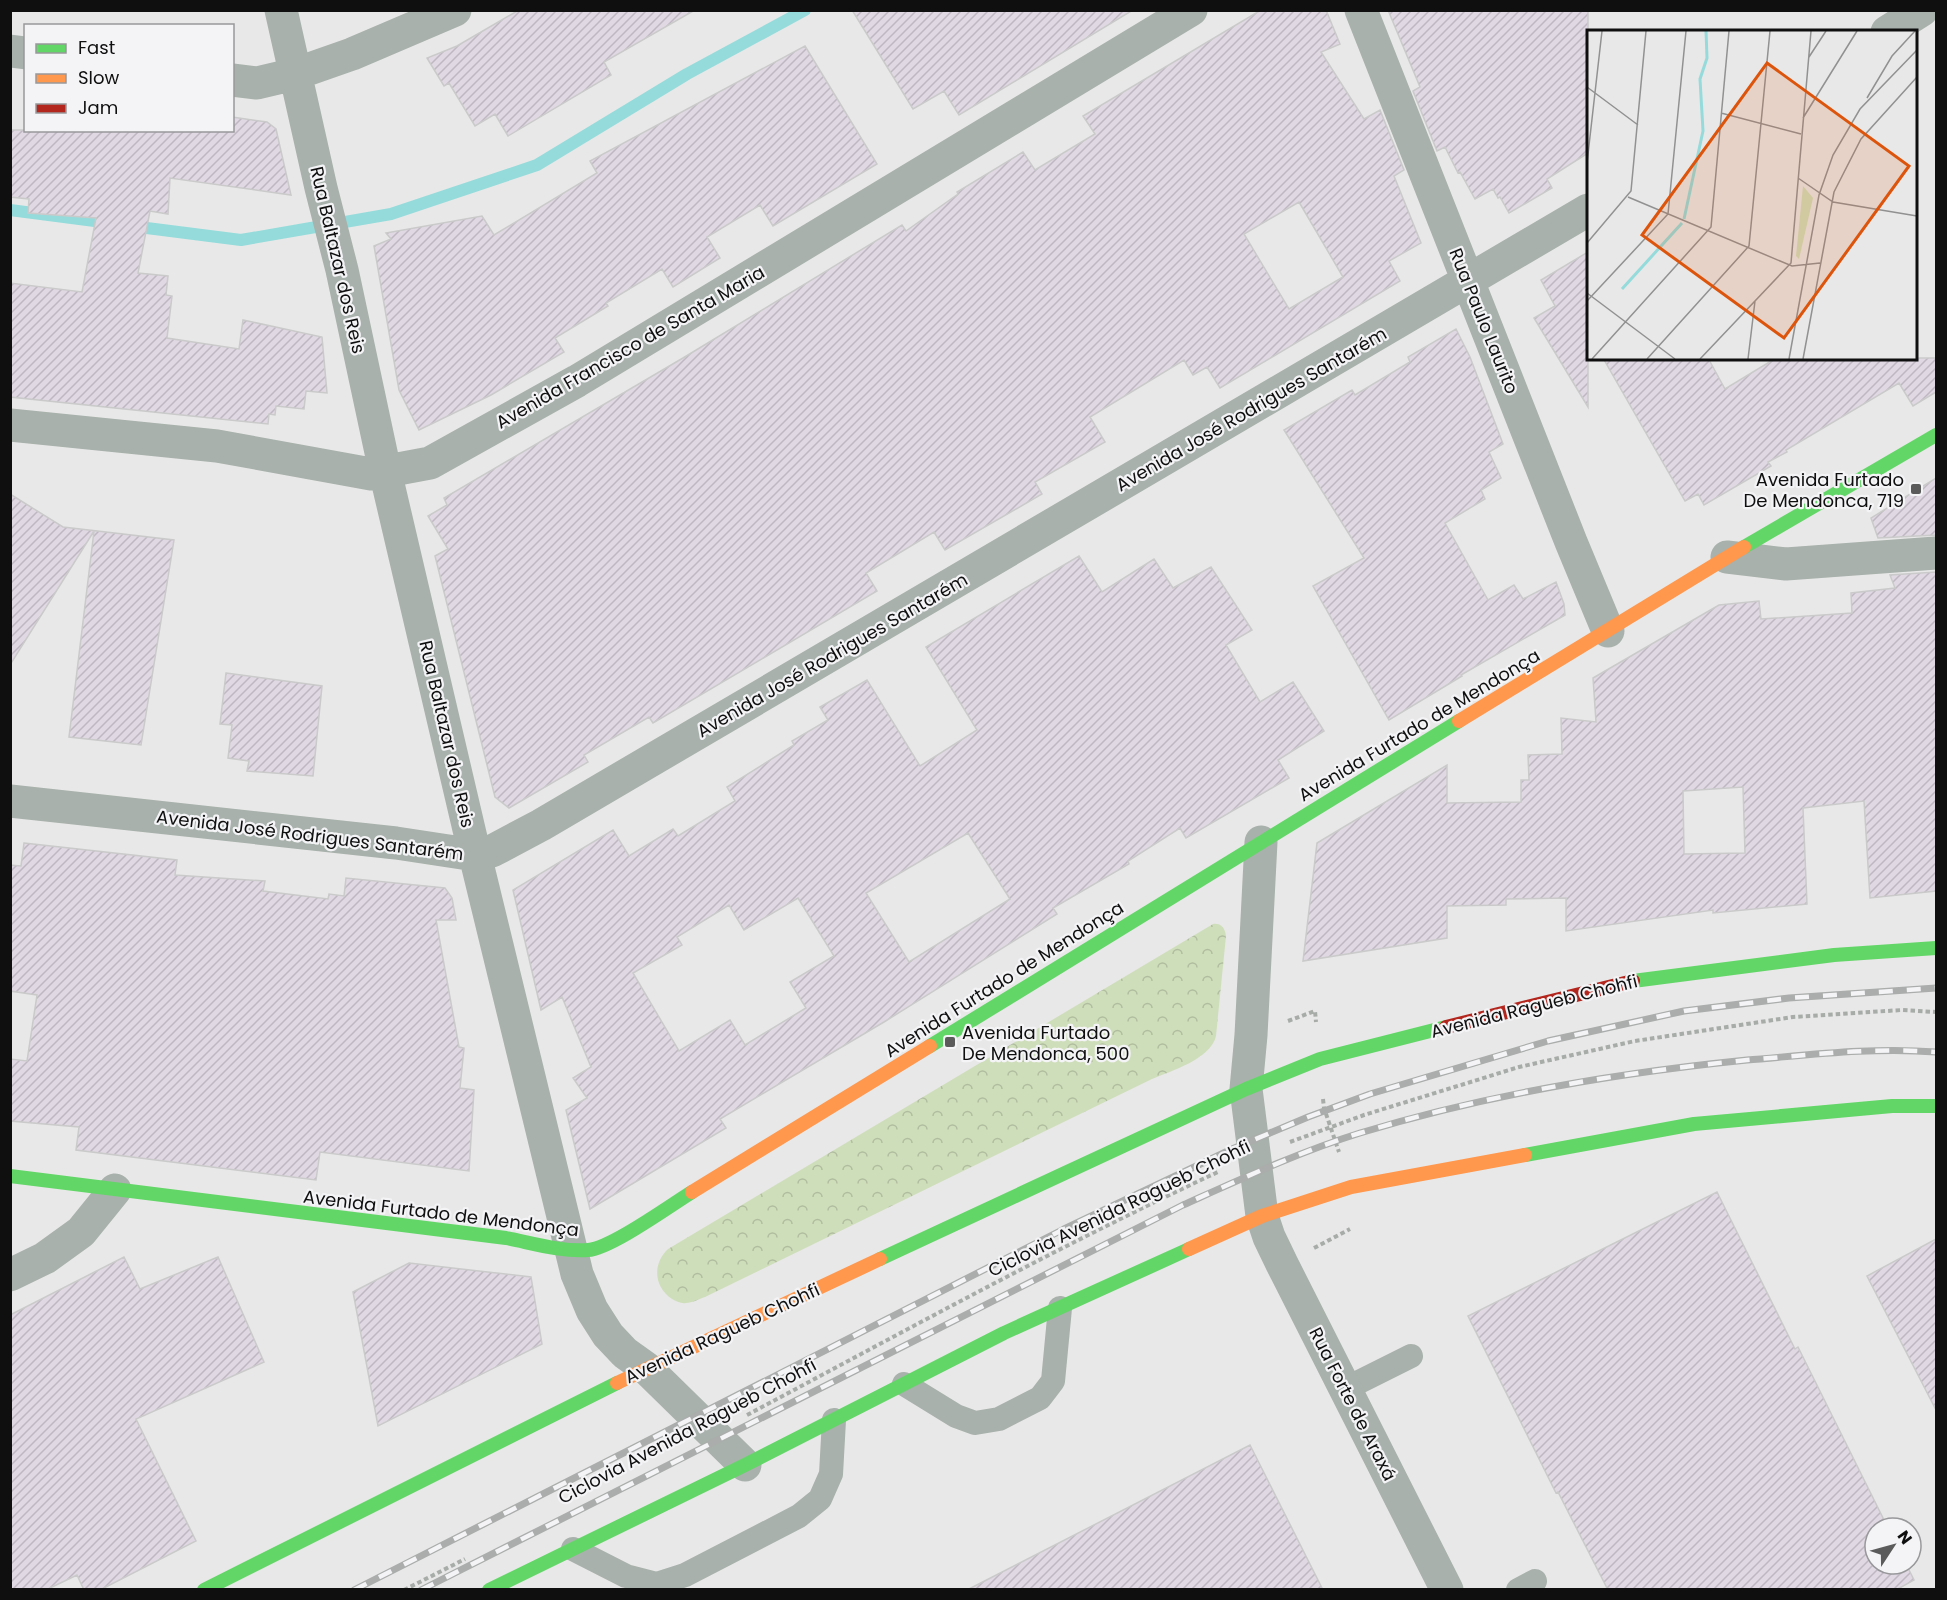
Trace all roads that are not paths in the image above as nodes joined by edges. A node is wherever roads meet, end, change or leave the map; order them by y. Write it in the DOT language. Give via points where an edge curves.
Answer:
graph roads {
  1 [pos="281,10"];
  2 [pos="455,10"];
  3 [pos="1191,10"];
  4 [pos="1361,10"];
  5 [pos="1922,10"];
  6 [pos="1890,30"];
  7 [pos="295,74"];
  8 [pos="234,80"];
  9 [pos="1587,211"];
  10 [pos="1468,282"];
  11 [pos="10,425"];
  12 [pos="1936,435"];
  13 [pos="385,471"];
  14 [pos="1936,554"];
  15 [pos="1727,557"];
  16 [pos="1608,631"];
  17 [pos="10,801"];
  18 [pos="1261,842"];
  19 [pos="476,855"];
  20 [pos="1936,948"];
  21 [pos="1246,1089"];
  22 [pos="1936,1106"];
  23 [pos="10,1176"];
  24 [pos="115,1190"];
  25 [pos="1262,1216"];
  26 [pos="571,1250"];
  27 [pos="10,1275"];
  28 [pos="1060,1308"];
  29 [pos="1411,1356"];
  30 [pos="646,1368"];
  31 [pos="904,1384"];
  32 [pos="1346,1389"];
  33 [pos="834,1420"];
  34 [pos="745,1466"];
  35 [pos="573,1549"];
  36 [pos="204,1590"];
  37 [pos="489,1590"];
  38 [pos="1447,1590"];
  1 -- 7 [label="street, Rua Baltazar dos Reis"];
  2 -- 7 [label="street"];
  3 -- 13 [label="street, Avenida Francisco de Santa Maria" via="577,381 430,463"];
  4 -- 10 [label="street, Rua Paulo Laurito"];
  5 -- 6 [label="street"];
  7 -- 8 [label="street" via="257,83"];
  7 -- 13 [label="street, Rua Baltazar dos Reis"];
  9 -- 10 [label="street, Avenida José Rodrigues Santarém"];
  10 -- 16 [label="street, Rua Paulo Laurito"];
  10 -- 19 [label="street, Avenida José Rodrigues Santarém" via="541,825 492,851"];
  11 -- 13 [label="street, Avenida Francisco de Santa Maria" via="217,446 371,474"];
  12 -- 15 [label="main road, Avenida Furtado de Mendonça"];
  13 -- 19 [label="street, Rua Baltazar dos Reis"];
  14 -- 15 [label="street" via="1786,564"];
  15 -- 16 [label="main road, Avenida Furtado de Mendonça"];
  16 -- 18 [label="main road, Avenida Furtado de Mendonça"];
  17 -- 19 [label="street, Avenida José Rodrigues Santarém"];
  18 -- 21 [label="street"];
  18 -- 26 [label="main road, Avenida Furtado de Mendonça" via="611,1242 591,1250"];
  19 -- 26 [label="street, Rua Baltazar dos Reis"];
  20 -- 21 [label="main road, Avenida Ragueb Chohfi" via="1834,955 1623,982 1320,1059"];
  21 -- 25 [label="street"];
  21 -- 30 [label="main road, Avenida Ragueb Chohfi"];
  22 -- 25 [label="main road" via="1892,1106 1694,1124 1351,1187"];
  23 -- 24 [label="main road, Avenida Furtado de Mendonça"];
  24 -- 26 [label="main road, Avenida Furtado de Mendonça" via="506,1238"];
  24 -- 27 [label="street" via="81,1232 45,1258"];
  25 -- 28 [label="main road"];
  25 -- 32 [label="street, Rua Forte de Araxá"];
  26 -- 30 [label="street, Rua Baltazar dos Reis" via="592,1310 608,1335"];
  28 -- 31 [label="main road"];
  28 -- 31 [label="lane" via="1053,1381 1040,1398 999,1419 975,1423 956,1416"];
  29 -- 32 [label="lane"];
  30 -- 34 [label="street, Rua Baltazar dos Reis"];
  30 -- 36 [label="main road, Avenida Ragueb Chohfi"];
  31 -- 33 [label="main road"];
  32 -- 38 [label="street, Rua Forte de Araxá"];
  33 -- 34 [label="main road"];
  33 -- 35 [label="lane" via="831,1474 820,1499 799,1516 685,1575 657,1584 626,1576"];
  34 -- 35 [label="main road"];
  35 -- 37 [label="main road"];
}
